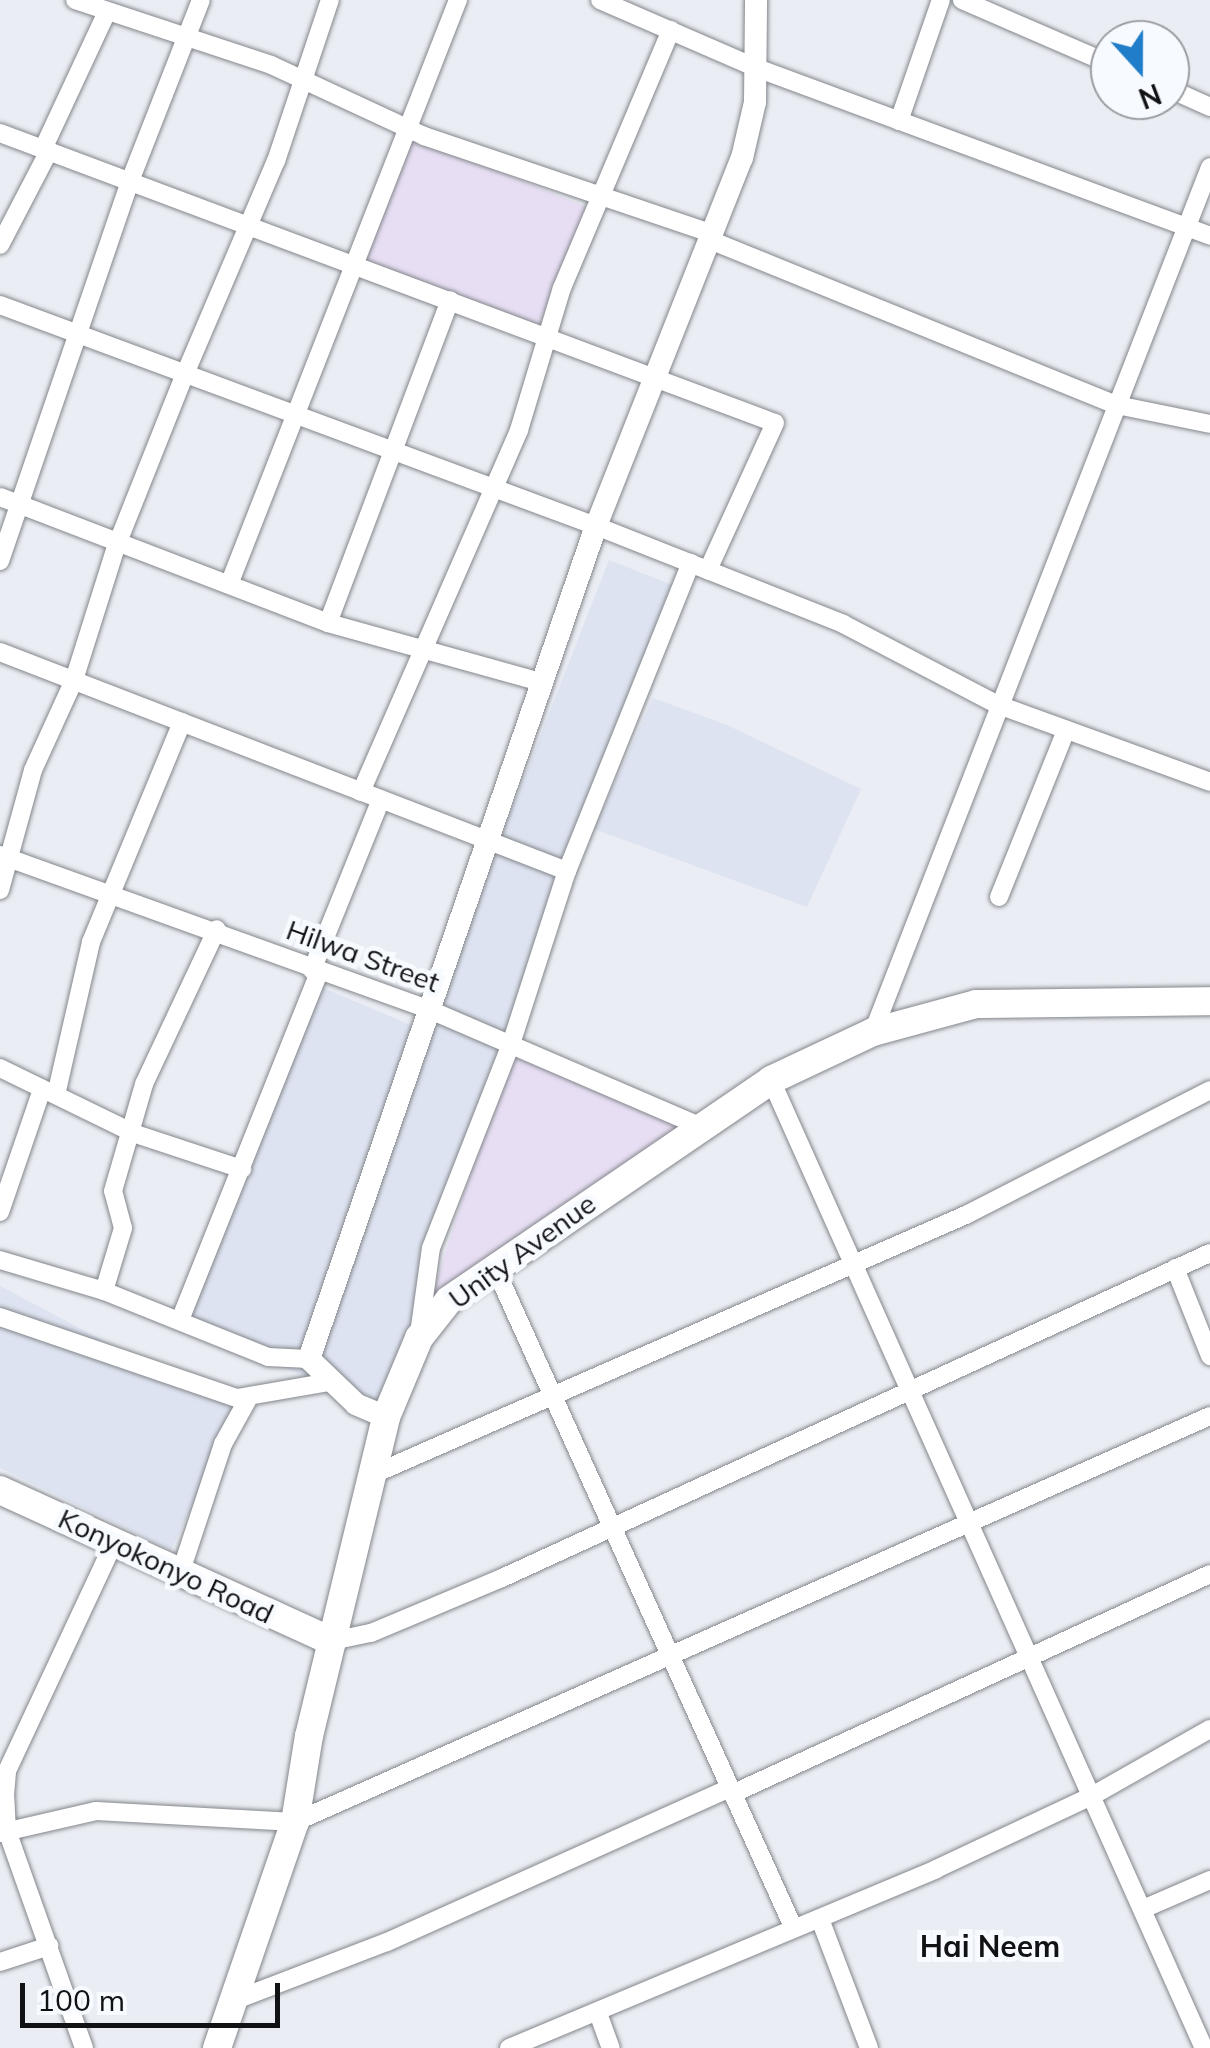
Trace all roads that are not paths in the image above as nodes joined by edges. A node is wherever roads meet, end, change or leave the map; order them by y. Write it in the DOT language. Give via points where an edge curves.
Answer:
graph roads {
  1 [pos="200,0"];
  2 [pos="330,0"];
  3 [pos="458,0"];
  4 [pos="600,0"];
  5 [pos="756,0"];
  6 [pos="941,0"];
  7 [pos="962,0"];
  8 [pos="81,1"];
  9 [pos="107,12"];
  10 [pos="670,30"];
  11 [pos="183,36"];
  12 [pos="1090,55"];
  13 [pos="754,67"];
  14 [pos="302,78"];
  15 [pos="899,120"];
  16 [pos="407,128"];
  17 [pos="0,133"];
  18 [pos="46,150"];
  19 [pos="1210,167"];
  20 [pos="130,181"];
  21 [pos="601,200"];
  22 [pos="248,225"];
  23 [pos="1187,226"];
  24 [pos="1210,236"];
  25 [pos="712,237"];
  26 [pos="0,246"];
  27 [pos="354,264"];
  28 [pos="450,300"];
  29 [pos="0,305"];
  30 [pos="79,334"];
  31 [pos="546,336"];
  32 [pos="185,374"];
  33 [pos="659,378"];
  34 [pos="1117,405"];
  35 [pos="296,415"];
  36 [pos="1210,424"];
  37 [pos="391,450"];
  38 [pos="489,486"];
  39 [pos="0,496"];
  40 [pos="22,505"];
  41 [pos="596,526"];
  42 [pos="116,546"];
  43 [pos="0,562"];
  44 [pos="699,567"];
  45 [pos="230,582"];
  46 [pos="328,624"];
  47 [pos="427,646"];
  48 [pos="0,652"];
  49 [pos="74,680"];
  50 [pos="544,683"];
  51 [pos="996,704"];
  52 [pos="182,722"];
  53 [pos="1066,730"];
  54 [pos="1210,782"];
  55 [pos="361,792"];
  56 [pos="381,799"];
  57 [pos="484,839"];
  58 [pos="6,857"];
  59 [pos="567,871"];
  60 [pos="0,890"];
  61 [pos="113,896"];
  62 [pos="999,897"];
  63 [pos="217,929"];
  64 [pos="316,972"];
  65 [pos="1210,1001"];
  66 [pos="428,1008"];
  67 [pos="873,1032"];
  68 [pos="512,1042"];
  69 [pos="0,1068"];
  70 [pos="771,1080"];
  71 [pos="1210,1090"];
  72 [pos="48,1093"];
  73 [pos="700,1126"];
  74 [pos="134,1134"];
  75 [pos="242,1169"];
  76 [pos="0,1212"];
  77 [pos="1210,1254"];
  78 [pos="0,1260"];
  79 [pos="854,1260"];
  80 [pos="494,1268"];
  81 [pos="1175,1268"];
  82 [pos="104,1291"];
  83 [pos="0,1317"];
  84 [pos="180,1320"];
  85 [pos="419,1338"];
  86 [pos="1210,1356"];
  87 [pos="309,1359"];
  88 [pos="330,1382"];
  89 [pos="912,1391"];
  90 [pos="248,1399"];
  91 [pos="551,1401"];
  92 [pos="1210,1416"];
  93 [pos="386,1418"];
  94 [pos="374,1474"];
  95 [pos="0,1490"];
  96 [pos="971,1523"];
  97 [pos="614,1529"];
  98 [pos="114,1543"];
  99 [pos="181,1572"];
  100 [pos="1210,1574"];
  101 [pos="332,1641"];
  102 [pos="1025,1654"];
  103 [pos="668,1658"];
  104 [pos="1210,1729"];
  105 [pos="4,1764"];
  106 [pos="731,1791"];
  107 [pos="1092,1796"];
  108 [pos="295,1822"];
  109 [pos="4,1832"];
  110 [pos="1210,1880"];
  111 [pos="1142,1908"];
  112 [pos="820,1919"];
  113 [pos="794,1930"];
  114 [pos="49,1946"];
  115 [pos="0,1962"];
  116 [pos="234,2001"];
  117 [pos="598,2012"];
  118 [pos="1204,2046"];
  119 [pos="84,2048"];
  120 [pos="217,2048"];
  121 [pos="509,2048"];
  122 [pos="611,2048"];
  123 [pos="868,2048"];
  1 -- 11 [label="street"];
  2 -- 14 [label="street"];
  3 -- 16 [label="street"];
  4 -- 10 [label="street"];
  5 -- 13 [label="street"];
  6 -- 15 [label="street"];
  7 -- 12 [label="street"];
  8 -- 9 [label="street"];
  9 -- 11 [label="street"];
  9 -- 18 [label="street"];
  10 -- 13 [label="street"];
  10 -- 21 [label="street"];
  11 -- 14 [label="street"];
  11 -- 20 [label="street"];
  13 -- 15 [label="street"];
  13 -- 25 [label="street" via="752,121"];
  14 -- 16 [label="street"];
  14 -- 22 [label="street"];
  15 -- 23 [label="street"];
  16 -- 21 [label="street"];
  16 -- 27 [label="street"];
  17 -- 18 [label="street"];
  18 -- 20 [label="street"];
  18 -- 26 [label="street"];
  19 -- 23 [label="street"];
  20 -- 22 [label="street"];
  20 -- 30 [label="street"];
  21 -- 25 [label="street"];
  21 -- 31 [label="street"];
  22 -- 27 [label="street"];
  22 -- 32 [label="street"];
  23 -- 24 [label="street"];
  23 -- 34 [label="street"];
  25 -- 33 [label="street"];
  25 -- 34 [label="street"];
  27 -- 28 [label="street"];
  27 -- 35 [label="street"];
  28 -- 31 [label="street"];
  28 -- 37 [label="street"];
  29 -- 30 [label="street"];
  30 -- 32 [label="street"];
  30 -- 40 [label="street"];
  31 -- 33 [label="street"];
  31 -- 38 [label="street" via="519,430"];
  32 -- 35 [label="street"];
  32 -- 42 [label="street"];
  33 -- 41 [label="street"];
  33 -- 44 [label="street" via="775,423"];
  34 -- 36 [label="street"];
  34 -- 51 [label="street"];
  35 -- 37 [label="street"];
  35 -- 45 [label="street"];
  37 -- 38 [label="street"];
  37 -- 46 [label="street"];
  38 -- 41 [label="street"];
  38 -- 47 [label="street"];
  39 -- 40 [label="street"];
  40 -- 42 [label="street"];
  40 -- 43 [label="street"];
  41 -- 44 [label="street"];
  41 -- 50 [label="street"];
  42 -- 45 [label="street"];
  42 -- 49 [label="street"];
  44 -- 51 [label="street" via="844,624"];
  44 -- 59 [label="street"];
  45 -- 46 [label="street"];
  46 -- 47 [label="street"];
  47 -- 50 [label="street"];
  47 -- 55 [label="street"];
  48 -- 49 [label="street"];
  49 -- 52 [label="street"];
  49 -- 58 [label="street" via="33,770"];
  50 -- 57 [label="street"];
  51 -- 53 [label="street"];
  51 -- 67 [label="street"];
  52 -- 55 [label="street"];
  52 -- 61 [label="street"];
  53 -- 54 [label="street"];
  53 -- 62 [label="street"];
  55 -- 56 [label="street"];
  56 -- 57 [label="street"];
  56 -- 64 [label="street"];
  57 -- 59 [label="street"];
  57 -- 66 [label="street"];
  58 -- 60 [label="street"];
  58 -- 61 [label="street, Hilwa Street"];
  59 -- 68 [label="street"];
  61 -- 63 [label="street, Hilwa Street"];
  61 -- 72 [label="street" via="75,994"];
  63 -- 64 [label="street, Hilwa Street"];
  63 -- 74 [label="street" via="144,1084"];
  64 -- 66 [label="street, Hilwa Street"];
  64 -- 75 [label="street"];
  65 -- 67 [label="main road, Unity Avenue" via="976,1004"];
  66 -- 68 [label="street, Hilwa Street"];
  66 -- 87 [label="street"];
  67 -- 70 [label="main road, Unity Avenue"];
  68 -- 73 [label="street, Hilwa Street"];
  68 -- 85 [label="street" via="432,1248"];
  69 -- 72 [label="street"];
  70 -- 73 [label="main road, Unity Avenue"];
  70 -- 79 [label="street"];
  71 -- 79 [label="street" via="968,1214"];
  72 -- 74 [label="street"];
  72 -- 76 [label="street"];
  73 -- 80 [label="main road, Unity Avenue"];
  74 -- 75 [label="street"];
  74 -- 82 [label="street" via="114,1191 123,1228"];
  75 -- 84 [label="street"];
  77 -- 81 [label="street"];
  78 -- 82 [label="street"];
  79 -- 89 [label="street"];
  79 -- 91 [label="street"];
  80 -- 85 [label="main road, Unity Avenue" via="448,1300"];
  80 -- 91 [label="street"];
  81 -- 86 [label="street"];
  81 -- 89 [label="street"];
  82 -- 84 [label="street"];
  83 -- 90 [label="street"];
  84 -- 87 [label="street" via="268,1357"];
  85 -- 93 [label="main road, Unity Avenue"];
  87 -- 88 [label="street"];
  88 -- 90 [label="street"];
  88 -- 93 [label="street"];
  89 -- 96 [label="street"];
  89 -- 97 [label="street"];
  90 -- 99 [label="street" via="223,1444"];
  91 -- 94 [label="street"];
  91 -- 97 [label="street"];
  92 -- 96 [label="street"];
  93 -- 94 [label="main road, Unity Avenue"];
  94 -- 101 [label="main road, Unity Avenue"];
  95 -- 98 [label="main road, Konyokonyo Road"];
  96 -- 102 [label="street"];
  96 -- 103 [label="street"];
  97 -- 101 [label="street" via="371,1633"];
  97 -- 103 [label="street"];
  98 -- 99 [label="main road, Konyokonyo Road"];
  98 -- 105 [label="street"];
  99 -- 101 [label="main road, Konyokonyo Road"];
  100 -- 102 [label="street"];
  101 -- 108 [label="main road, Unity Avenue"];
  102 -- 106 [label="street"];
  102 -- 107 [label="street"];
  103 -- 106 [label="street"];
  103 -- 108 [label="street"];
  104 -- 107 [label="street"];
  105 -- 109 [label="street"];
  106 -- 113 [label="street"];
  106 -- 116 [label="street" via="387,1942"];
  107 -- 111 [label="street"];
  107 -- 112 [label="street"];
  108 -- 109 [label="street" via="96,1811"];
  108 -- 116 [label="main road, Unity Avenue"];
  109 -- 114 [label="street"];
  110 -- 111 [label="street"];
  111 -- 118 [label="street"];
  112 -- 113 [label="street"];
  112 -- 123 [label="street"];
  113 -- 117 [label="street"];
  114 -- 115 [label="street"];
  114 -- 119 [label="street"];
  116 -- 120 [label="main road, Unity Avenue"];
  117 -- 121 [label="street"];
  117 -- 122 [label="street"];
}
